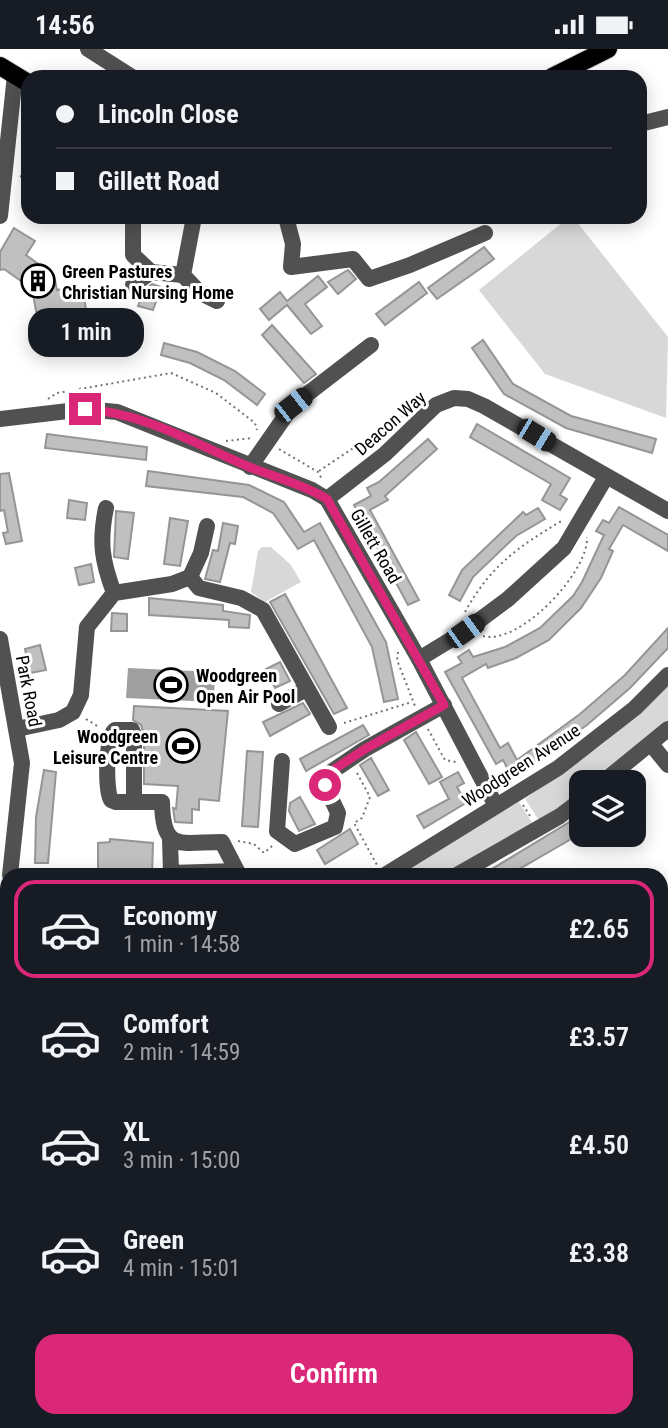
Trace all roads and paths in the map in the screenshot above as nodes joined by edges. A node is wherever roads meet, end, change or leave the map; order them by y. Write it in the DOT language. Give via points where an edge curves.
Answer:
graph roads {
  1 [pos="88,49"];
  2 [pos="608,49"];
  3 [pos="106,70"];
  4 [pos="566,70"];
  5 [pos="14,75"];
  6 [pos="668,117"];
  7 [pos="647,122"];
  8 [pos="0,216"];
  9 [pos="133,224"];
  10 [pos="193,224"];
  11 [pos="288,224"];
  12 [pos="485,233"];
  13 [pos="151,272"];
  14 [pos="183,275"];
  15 [pos="133,285"];
  16 [pos="217,301"];
  17 [pos="371,345"];
  18 [pos="410,411"];
  19 [pos="47,412"];
  20 [pos="0,419"];
  21 [pos="260,437"];
  22 [pos="250,467"];
  23 [pos="318,472"];
  24 [pos="607,477"];
  25 [pos="327,499"];
  26 [pos="665,504"];
  27 [pos="106,508"];
  28 [pos="585,523"];
  29 [pos="206,526"];
  30 [pos="190,577"];
  31 [pos="114,593"];
  32 [pos="465,611"];
  33 [pos="465,631"];
  34 [pos="0,639"];
  35 [pos="400,643"];
  36 [pos="419,659"];
  37 [pos="668,675"];
  38 [pos="306,689"];
  39 [pos="413,702"];
  40 [pos="279,704"];
  41 [pos="444,705"];
  42 [pos="73,712"];
  43 [pos="421,718"];
  44 [pos="329,727"];
  45 [pos="17,729"];
  46 [pos="668,729"];
  47 [pos="110,734"];
  48 [pos="652,744"];
  49 [pos="349,759"];
  50 [pos="282,761"];
  51 [pos="474,763"];
  52 [pos="668,765"];
  53 [pos="618,770"];
  54 [pos="516,793"];
  55 [pos="134,802"];
  56 [pos="496,806"];
  57 [pos="569,809"];
  58 [pos="530,817"];
  59 [pos="7,819"];
  60 [pos="283,838"];
  61 [pos="170,839"];
  62 [pos="231,842"];
  63 [pos="10,868"];
  64 [pos="171,868"];
  65 [pos="235,868"];
  66 [pos="380,868"];
  67 [pos="395,868"];
  68 [pos="470,868"];
  1 -- 3 [label="street"];
  2 -- 4 [label="main road"];
  5 -- 8 [label="street"];
  6 -- 7 [label="street"];
  9 -- 13 [label="street" via="133,255"];
  10 -- 14 [label="street"];
  11 -- 12 [label="street" via="293,244 291,267 353,259 369,279"];
  13 -- 14 [label="street"];
  13 -- 15 [label="street"];
  14 -- 16 [label="street" via="199,292"];
  17 -- 22 [label="street" via="293,405"];
  18 -- 23 [label="path"];
  19 -- 20 [label="street, Gillett Road"];
  19 -- 21 [label="path" via="47,400 57,393 171,373 216,393 255,423"];
  19 -- 22 [label="street, Gillett Road" via="117,412"];
  22 -- 25 [label="street, Gillett Road"];
  24 -- 25 [label="street, Deacon Way" via="484,406 454,398 436,405 385,454"];
  24 -- 26 [label="street, Deacon Way"];
  24 -- 28 [label="street"];
  25 -- 36 [label="street, Gillett Road"];
  27 -- 31 [label="street" via="102,561"];
  28 -- 32 [label="path" via="570,515 514,549"];
  28 -- 33 [label="street" via="508,599"];
  28 -- 33 [label="path" via="587,544 579,563 564,589 536,616 490,638"];
  29 -- 30 [label="street"];
  30 -- 31 [label="street" via="172,585"];
  30 -- 38 [label="street" via="200,588 242,598 263,610"];
  31 -- 42 [label="street" via="87,627 80,695"];
  33 -- 36 [label="street"];
  34 -- 45 [label="street, Park Road"];
  35 -- 39 [label="path" via="397,660"];
  36 -- 41 [label="street, Gillett Road"];
  37 -- 54 [label="street, Woodgreen Avenue" via="598,739"];
  38 -- 40 [label="street"];
  38 -- 44 [label="street"];
  39 -- 43 [label="path"];
  39 -- 44 [label="path"];
  41 -- 43 [label="street"];
  41 -- 51 [label="street, Gillett Road"];
  42 -- 45 [label="street" via="59,720"];
  42 -- 47 [label="path"];
  43 -- 49 [label="street"];
  43 -- 51 [label="path" via="445,760"];
  45 -- 59 [label="street, Park Road" via="22,763"];
  46 -- 48 [label="street"];
  47 -- 55 [label="street" via="108,796 116,802"];
  47 -- 55 [label="street" via="128,729 134,735"];
  48 -- 52 [label="street"];
  48 -- 53 [label="street"];
  49 -- 60 [label="street" via="327,774 325,785 338,813 335,827 295,844"];
  49 -- 66 [label="path" via="370,797 362,818 354,823"];
  50 -- 60 [label="street" via="277,831"];
  51 -- 56 [label="street, Gillett Road"];
  54 -- 56 [label="street, Woodgreen Avenue"];
  54 -- 58 [label="path"];
  55 -- 61 [label="street" via="162,802 162,828"];
  56 -- 67 [label="street, Woodgreen Avenue"];
  57 -- 68 [label="street"];
  59 -- 63 [label="street, Park Road"];
  60 -- 62 [label="path" via="264,853 254,844"];
  61 -- 64 [label="street"];
  61 -- 65 [label="street" via="222,842"];
}
